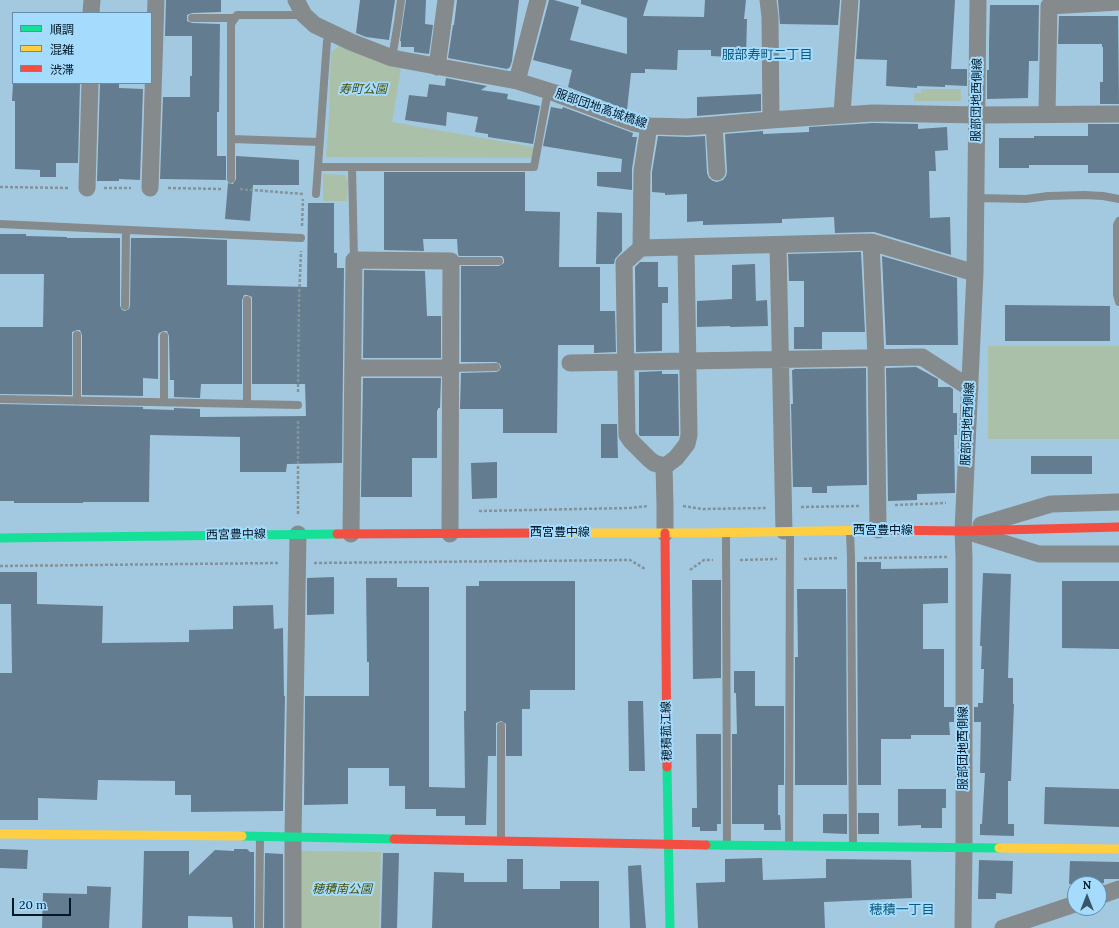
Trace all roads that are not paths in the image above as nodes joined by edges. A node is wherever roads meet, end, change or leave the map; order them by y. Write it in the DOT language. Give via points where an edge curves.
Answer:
graph roads {
  1 [pos="92,0"];
  2 [pos="156,0"];
  3 [pos="401,0"];
  4 [pos="446,0"];
  5 [pos="538,0"];
  6 [pos="768,0"];
  7 [pos="850,0"];
  8 [pos="978,0"];
  9 [pos="1119,2"];
  10 [pos="300,7"];
  11 [pos="91,12"];
  12 [pos="192,18"];
  13 [pos="236,18"];
  14 [pos="332,33"];
  15 [pos="392,58"];
  16 [pos="437,67"];
  17 [pos="517,81"];
  18 [pos="90,84"];
  19 [pos="548,91"];
  20 [pos="842,114"];
  21 [pos="1047,114"];
  22 [pos="1119,114"];
  23 [pos="977,115"];
  24 [pos="771,120"];
  25 [pos="714,125"];
  26 [pos="649,126"];
  27 [pos="231,139"];
  28 [pos="319,142"];
  29 [pos="318,167"];
  30 [pos="352,167"];
  31 [pos="718,172"];
  32 [pos="231,179"];
  33 [pos="87,188"];
  34 [pos="150,188"];
  35 [pos="316,194"];
  36 [pos="976,198"];
  37 [pos="1119,200"];
  38 [pos="1119,221"];
  39 [pos="0,224"];
  40 [pos="126,230"];
  41 [pos="301,238"];
  42 [pos="872,242"];
  43 [pos="778,245"];
  44 [pos="641,248"];
  45 [pos="686,248"];
  46 [pos="354,260"];
  47 [pos="451,260"];
  48 [pos="499,261"];
  49 [pos="975,273"];
  50 [pos="247,300"];
  51 [pos="1119,302"];
  52 [pos="125,306"];
  53 [pos="77,335"];
  54 [pos="164,336"];
  55 [pos="876,357"];
  56 [pos="781,359"];
  57 [pos="688,361"];
  58 [pos="626,362"];
  59 [pos="570,363"];
  60 [pos="496,367"];
  61 [pos="353,368"];
  62 [pos="450,368"];
  63 [pos="970,388"];
  64 [pos="0,399"];
  65 [pos="77,401"];
  66 [pos="164,402"];
  67 [pos="247,404"];
  68 [pos="298,405"];
  69 [pos="664,466"];
  70 [pos="1119,502"];
  71 [pos="1119,527"];
  72 [pos="850,530"];
  73 [pos="878,530"];
  74 [pos="787,531"];
  75 [pos="963,531"];
  76 [pos="665,533"];
  77 [pos="726,533"];
  78 [pos="298,534"];
  79 [pos="351,534"];
  80 [pos="450,534"];
  81 [pos="0,538"];
  82 [pos="1119,554"];
  83 [pos="501,726"];
  84 [pos="0,834"];
  85 [pos="260,836"];
  86 [pos="293,837"];
  87 [pos="501,841"];
  88 [pos="668,845"];
  89 [pos="727,846"];
  90 [pos="788,846"];
  91 [pos="853,847"];
  92 [pos="964,848"];
  93 [pos="1119,849"];
  94 [pos="1119,890"];
  95 [pos="1107,894"];
  96 [pos="1067,907"];
  97 [pos="259,928"];
  98 [pos="294,928"];
  99 [pos="670,928"];
  100 [pos="963,928"];
  101 [pos="1003,928"];
  1 -- 11 [label="street"];
  2 -- 34 [label="street"];
  3 -- 15 [label="lane"];
  4 -- 16 [label="street"];
  5 -- 17 [label="street"];
  6 -- 24 [label="street"];
  7 -- 20 [label="street"];
  8 -- 23 [label="street, 服部団地西側線"];
  9 -- 21 [label="street" via="1049,6"];
  10 -- 13 [label="lane" via="237,15"];
  10 -- 14 [label="street, 服部団地高城橋線" via="316,25"];
  12 -- 13 [label="lane"];
  13 -- 27 [label="lane" via="231,24"];
  14 -- 15 [label="street, 服部団地高城橋線"];
  14 -- 28 [label="lane" via="327,41"];
  15 -- 16 [label="street, 服部団地高城橋線"];
  16 -- 17 [label="street, 服部団地高城橋線"];
  17 -- 19 [label="street, 服部団地高城橋線"];
  18 -- 33 [label="street"];
  19 -- 26 [label="street, 服部団地高城橋線" via="634,123"];
  19 -- 30 [label="lane" via="534,167"];
  20 -- 23 [label="street, 服部団地高城橋線"];
  20 -- 24 [label="street, 服部団地高城橋線"];
  21 -- 22 [label="street, 服部団地高城橋線"];
  21 -- 23 [label="street, 服部団地高城橋線"];
  23 -- 36 [label="street, 服部団地西側線"];
  24 -- 25 [label="street, 服部団地高城橋線"];
  25 -- 26 [label="street, 服部団地高城橋線"];
  25 -- 31 [label="street"];
  26 -- 44 [label="street" via="642,170"];
  27 -- 28 [label="lane"];
  27 -- 32 [label="lane"];
  28 -- 29 [label="lane"];
  29 -- 30 [label="lane"];
  29 -- 35 [label="lane"];
  30 -- 46 [label="lane"];
  36 -- 37 [label="lane" via="1103,196"];
  36 -- 49 [label="street, 服部団地西側線"];
  38 -- 51 [label="lane" via="1116,241"];
  39 -- 40 [label="lane"];
  40 -- 41 [label="lane"];
  40 -- 52 [label="lane"];
  42 -- 43 [label="street"];
  42 -- 49 [label="street"];
  42 -- 55 [label="street"];
  43 -- 45 [label="street"];
  43 -- 56 [label="street"];
  44 -- 45 [label="street"];
  44 -- 58 [label="street" via="624,263"];
  45 -- 57 [label="street"];
  46 -- 47 [label="street"];
  46 -- 61 [label="street"];
  47 -- 48 [label="lane"];
  47 -- 62 [label="street"];
  49 -- 63 [label="street, 服部団地西側線"];
  50 -- 67 [label="lane"];
  53 -- 65 [label="lane"];
  54 -- 66 [label="lane"];
  55 -- 56 [label="street"];
  55 -- 63 [label="street" via="922,357"];
  55 -- 73 [label="street"];
  56 -- 57 [label="street"];
  56 -- 74 [label="street" via="784,508"];
  57 -- 58 [label="street"];
  57 -- 69 [label="street" via="688,440 672,462"];
  58 -- 59 [label="street"];
  58 -- 69 [label="street" via="627,435 649,459"];
  60 -- 62 [label="lane"];
  61 -- 62 [label="street"];
  61 -- 79 [label="street"];
  62 -- 80 [label="street"];
  63 -- 75 [label="street, 服部団地西側線"];
  64 -- 65 [label="lane"];
  65 -- 66 [label="lane"];
  66 -- 67 [label="lane"];
  67 -- 68 [label="lane"];
  69 -- 76 [label="street"];
  70 -- 75 [label="street" via="1051,504"];
  71 -- 75 [label="street, 西宮豊中線"];
  72 -- 73 [label="street, 西宮豊中線"];
  72 -- 74 [label="street, 西宮豊中線"];
  72 -- 91 [label="lane"];
  73 -- 75 [label="street, 西宮豊中線"];
  74 -- 77 [label="street, 西宮豊中線"];
  74 -- 90 [label="lane" via="790,559"];
  75 -- 82 [label="street" via="1039,554"];
  75 -- 92 [label="street, 服部団地西側線"];
  76 -- 77 [label="street, 西宮豊中線"];
  76 -- 80 [label="street, 西宮豊中線"];
  76 -- 88 [label="street, 穂積菰江線"];
  77 -- 89 [label="lane"];
  78 -- 79 [label="street, 西宮豊中線"];
  78 -- 81 [label="street, 西宮豊中線"];
  78 -- 86 [label="street"];
  79 -- 80 [label="street, 西宮豊中線"];
  83 -- 87 [label="lane"];
  84 -- 85 [label="street"];
  85 -- 86 [label="street"];
  85 -- 97 [label="lane"];
  86 -- 87 [label="street"];
  86 -- 98 [label="street"];
  87 -- 88 [label="street"];
  88 -- 89 [label="street"];
  88 -- 99 [label="street, 穂積菰江線"];
  89 -- 90 [label="street"];
  90 -- 91 [label="street"];
  91 -- 92 [label="street"];
  92 -- 93 [label="street"];
  92 -- 100 [label="street, 服部団地西側線"];
  94 -- 95 [label="street"];
  96 -- 101 [label="street"];
}
